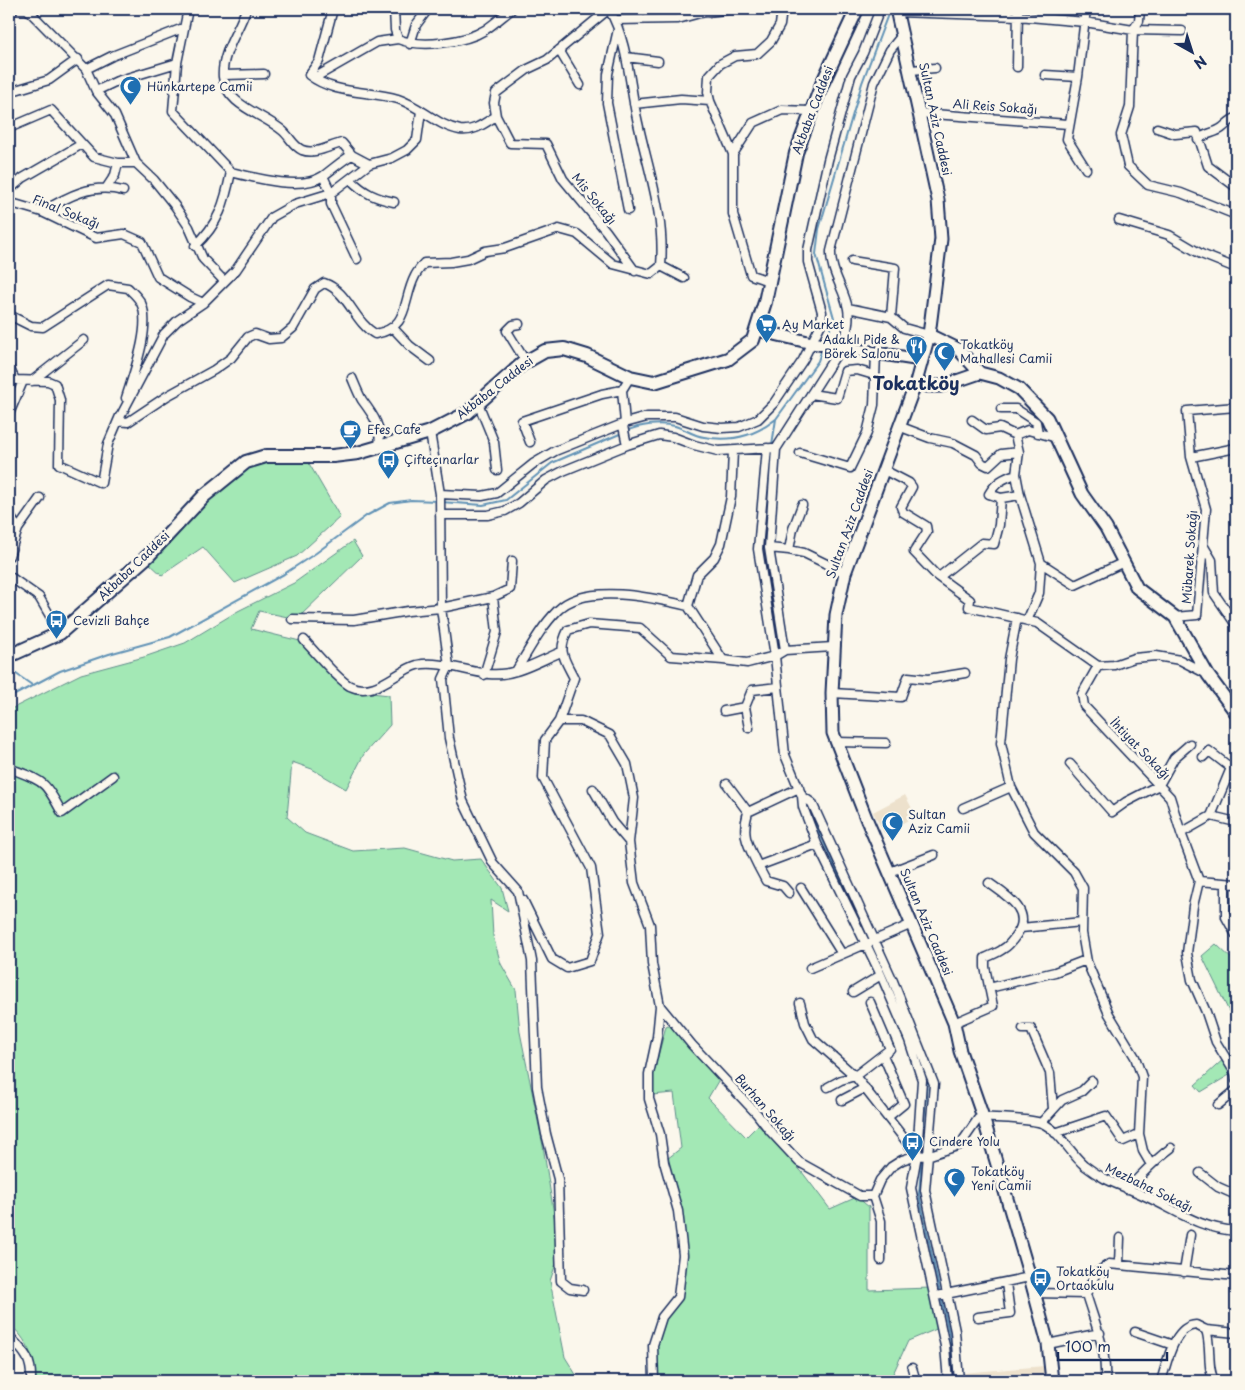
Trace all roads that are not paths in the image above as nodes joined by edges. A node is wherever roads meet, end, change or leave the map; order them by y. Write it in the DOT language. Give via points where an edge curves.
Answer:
graph roads {
  1 [pos="18,9"];
  2 [pos="188,9"];
  3 [pos="246,9"];
  4 [pos="333,9"];
  5 [pos="394,9"];
  6 [pos="428,9"];
  7 [pos="512,9"];
  8 [pos="609,9"];
  9 [pos="732,9"];
  10 [pos="782,9"];
  11 [pos="857,9"];
  12 [pos="880,9"];
  13 [pos="1086,9"];
  14 [pos="1140,9"];
  15 [pos="32,10"];
  16 [pos="896,10"];
  17 [pos="940,10"];
  18 [pos="700,11"];
  19 [pos="1018,13"];
  20 [pos="1085,22"];
  21 [pos="617,23"];
  22 [pos="184,28"];
  23 [pos="1133,30"];
  24 [pos="1182,31"];
  25 [pos="903,34"];
  26 [pos="398,39"];
  27 [pos="410,44"];
  28 [pos="559,50"];
  29 [pos="626,57"];
  30 [pos="78,59"];
  31 [pos="658,61"];
  32 [pos="177,63"];
  33 [pos="1017,67"];
  34 [pos="936,68"];
  35 [pos="86,69"];
  36 [pos="911,70"];
  37 [pos="264,74"];
  38 [pos="223,75"];
  39 [pos="1045,76"];
  40 [pos="312,77"];
  41 [pos="1078,77"];
  42 [pos="580,85"];
  43 [pos="96,91"];
  44 [pos="9,92"];
  45 [pos="710,101"];
  46 [pos="634,104"];
  47 [pos="421,112"];
  48 [pos="810,112"];
  49 [pos="920,113"];
  50 [pos="496,116"];
  51 [pos="1236,118"];
  52 [pos="1068,124"];
  53 [pos="9,128"];
  54 [pos="1157,128"];
  55 [pos="1198,139"];
  56 [pos="82,144"];
  57 [pos="733,154"];
  58 [pos="352,155"];
  59 [pos="118,163"];
  60 [pos="136,163"];
  61 [pos="369,164"];
  62 [pos="1086,169"];
  63 [pos="231,172"];
  64 [pos="323,176"];
  65 [pos="351,180"];
  66 [pos="107,187"];
  67 [pos="1236,187"];
  68 [pos="9,190"];
  69 [pos="123,191"];
  70 [pos="331,193"];
  71 [pos="394,202"];
  72 [pos="9,206"];
  73 [pos="628,210"];
  74 [pos="42,212"];
  75 [pos="1236,216"];
  76 [pos="1119,220"];
  77 [pos="195,246"];
  78 [pos="357,259"];
  79 [pos="852,261"];
  80 [pos="661,266"];
  81 [pos="1236,268"];
  82 [pos="635,271"];
  83 [pos="684,278"];
  84 [pos="224,281"];
  85 [pos="769,282"];
  86 [pos="203,303"];
  87 [pos="848,308"];
  88 [pos="9,315"];
  89 [pos="891,317"];
  90 [pos="519,324"];
  91 [pos="393,328"];
  92 [pos="758,330"];
  93 [pos="929,336"];
  94 [pos="84,340"];
  95 [pos="814,344"];
  96 [pos="838,347"];
  97 [pos="876,353"];
  98 [pos="921,360"];
  99 [pos="430,361"];
  100 [pos="526,362"];
  101 [pos="9,367"];
  102 [pos="980,373"];
  103 [pos="874,375"];
  104 [pos="630,377"];
  105 [pos="352,378"];
  106 [pos="23,381"];
  107 [pos="32,381"];
  108 [pos="916,382"];
  109 [pos="622,390"];
  110 [pos="811,394"];
  111 [pos="478,404"];
  112 [pos="1236,407"];
  113 [pos="1001,409"];
  114 [pos="9,414"];
  115 [pos="972,420"];
  116 [pos="118,421"];
  117 [pos="624,425"];
  118 [pos="901,427"];
  119 [pos="430,432"];
  120 [pos="1038,433"];
  121 [pos="1015,435"];
  122 [pos="1058,438"];
  123 [pos="530,442"];
  124 [pos="627,443"];
  125 [pos="379,448"];
  126 [pos="768,448"];
  127 [pos="776,448"];
  128 [pos="1236,448"];
  129 [pos="733,451"];
  130 [pos="1019,452"];
  131 [pos="800,453"];
  132 [pos="1191,457"];
  133 [pos="497,470"];
  134 [pos="884,470"];
  135 [pos="1016,474"];
  136 [pos="1020,495"];
  137 [pos="440,496"];
  138 [pos="40,498"];
  139 [pos="1001,498"];
  140 [pos="802,505"];
  141 [pos="9,514"];
  142 [pos="440,515"];
  143 [pos="18,529"];
  144 [pos="1203,545"];
  145 [pos="769,548"];
  146 [pos="789,550"];
  147 [pos="9,556"];
  148 [pos="512,561"];
  149 [pos="1041,563"];
  150 [pos="1122,563"];
  151 [pos="845,573"];
  152 [pos="9,576"];
  153 [pos="939,577"];
  154 [pos="492,597"];
  155 [pos="688,606"];
  156 [pos="441,608"];
  157 [pos="1175,616"];
  158 [pos="1016,618"];
  159 [pos="292,619"];
  160 [pos="1027,621"];
  161 [pos="1236,625"];
  162 [pos="60,633"];
  163 [pos="304,640"];
  164 [pos="833,647"];
  165 [pos="785,650"];
  166 [pos="11,652"];
  167 [pos="561,652"];
  168 [pos="775,656"];
  169 [pos="723,660"];
  170 [pos="449,666"];
  171 [pos="1098,666"];
  172 [pos="516,671"];
  173 [pos="484,674"];
  174 [pos="965,674"];
  175 [pos="1208,675"];
  176 [pos="778,687"];
  177 [pos="832,693"];
  178 [pos="745,707"];
  179 [pos="724,712"];
  180 [pos="1236,713"];
  181 [pos="559,721"];
  182 [pos="749,728"];
  183 [pos="836,742"];
  184 [pos="886,743"];
  185 [pos="1190,744"];
  186 [pos="1203,757"];
  187 [pos="1070,764"];
  188 [pos="9,768"];
  189 [pos="114,776"];
  190 [pos="727,784"];
  191 [pos="1159,785"];
  192 [pos="1010,787"];
  193 [pos="799,788"];
  194 [pos="594,789"];
  195 [pos="802,796"];
  196 [pos="963,808"];
  197 [pos="748,812"];
  198 [pos="1211,816"];
  199 [pos="1236,822"];
  200 [pos="1181,833"];
  201 [pos="629,842"];
  202 [pos="817,844"];
  203 [pos="934,855"];
  204 [pos="758,866"];
  205 [pos="890,872"];
  206 [pos="1199,881"];
  207 [pos="990,883"];
  208 [pos="1226,884"];
  209 [pos="1236,884"];
  210 [pos="801,888"];
  211 [pos="518,891"];
  212 [pos="789,893"];
  213 [pos="1082,922"];
  214 [pos="912,924"];
  215 [pos="1021,928"];
  216 [pos="1236,935"];
  217 [pos="874,939"];
  218 [pos="865,944"];
  219 [pos="842,954"];
  220 [pos="1086,960"];
  221 [pos="810,968"];
  222 [pos="881,975"];
  223 [pos="989,988"];
  224 [pos="853,992"];
  225 [pos="800,1002"];
  226 [pos="870,1002"];
  227 [pos="660,1006"];
  228 [pos="954,1023"];
  229 [pos="1023,1030"];
  230 [pos="883,1054"];
  231 [pos="855,1076"];
  232 [pos="1236,1080"];
  233 [pos="1092,1081"];
  234 [pos="828,1087"];
  235 [pos="865,1088"];
  236 [pos="1236,1090"];
  237 [pos="842,1100"];
  238 [pos="1218,1105"];
  239 [pos="1052,1109"];
  240 [pos="983,1117"];
  241 [pos="888,1118"];
  242 [pos="1041,1123"];
  243 [pos="1055,1133"];
  244 [pos="1139,1134"];
  245 [pos="1171,1148"];
  246 [pos="917,1155"];
  247 [pos="927,1156"];
  248 [pos="1150,1163"];
  249 [pos="1200,1173"];
  250 [pos="1126,1190"];
  251 [pos="1236,1195"];
  252 [pos="873,1196"];
  253 [pos="1236,1231"];
  254 [pos="1190,1235"];
  255 [pos="1120,1238"];
  256 [pos="881,1260"];
  257 [pos="1119,1264"];
  258 [pos="1184,1272"];
  259 [pos="1236,1276"];
  260 [pos="1030,1277"];
  261 [pos="1006,1283"];
  262 [pos="583,1290"];
  263 [pos="1034,1293"];
  264 [pos="948,1294"];
  265 [pos="1086,1294"];
  266 [pos="936,1296"];
  267 [pos="978,1317"];
  268 [pos="1206,1330"];
  269 [pos="1136,1332"];
  270 [pos="1100,1333"];
  271 [pos="1236,1333"];
  272 [pos="9,1336"];
  273 [pos="1048,1344"];
  274 [pos="1173,1345"];
  275 [pos="912,1368"];
  276 [pos="31,1381"];
  277 [pos="654,1381"];
  278 [pos="916,1381"];
  279 [pos="948,1381"];
  280 [pos="959,1381"];
  281 [pos="1052,1381"];
  282 [pos="1105,1381"];
  283 [pos="1161,1381"];
  284 [pos="1215,1381"];
  1 -- 15 [label="street"];
  2 -- 22 [label="street"];
  3 -- 38 [label="street" via="227,52"];
  4 -- 40 [label="street"];
  5 -- 26 [label="street" via="394,30"];
  6 -- 27 [label="street" via="416,25"];
  7 -- 27 [label="street" via="483,31 467,37 426,45"];
  8 -- 21 [label="street"];
  8 -- 28 [label="street"];
  9 -- 18 [label="street"];
  10 -- 45 [label="street" via="780,25 771,42 757,54 734,56 709,76"];
  11 -- 48 [label="main road, Akbaba Caddesi"];
  12 -- 95 [label="street" via="851,76 808,250 808,262 822,312 822,324"];
  13 -- 20 [label="street"];
  14 -- 23 [label="street" via="1139,21"];
  15 -- 30 [label="street"];
  16 -- 17 [label="street"];
  16 -- 25 [label="street, Sultan Aziz Caddesi"];
  17 -- 19 [label="street"];
  18 -- 21 [label="street" via="678,19"];
  19 -- 20 [label="street"];
  19 -- 33 [label="street"];
  20 -- 23 [label="street"];
  20 -- 41 [label="street"];
  21 -- 29 [label="street"];
  21 -- 73 [label="street" via="606,103"];
  22 -- 32 [label="street"];
  22 -- 35 [label="street"];
  23 -- 24 [label="street"];
  23 -- 75 [label="street" via="1130,106 1121,135 1128,166 1148,185 1181,193"];
  25 -- 36 [label="street, Sultan Aziz Caddesi"];
  25 -- 87 [label="street" via="890,50 874,83 834,236 831,256"];
  26 -- 27 [label="street"];
  26 -- 40 [label="street" via="377,42"];
  28 -- 42 [label="street"];
  28 -- 50 [label="street" via="496,93"];
  29 -- 31 [label="street"];
  29 -- 46 [label="street"];
  30 -- 35 [label="street"];
  30 -- 44 [label="street" via="49,80"];
  32 -- 43 [label="street" via="117,81"];
  32 -- 63 [label="street" via="173,111"];
  34 -- 36 [label="street"];
  35 -- 43 [label="street"];
  36 -- 49 [label="street, Sultan Aziz Caddesi"];
  37 -- 38 [label="street"];
  38 -- 58 [label="street" via="226,88 238,101 285,132 301,149 312,152 342,143"];
  39 -- 41 [label="street"];
  40 -- 47 [label="street" via="327,86 398,100"];
  41 -- 52 [label="street"];
  43 -- 60 [label="street" via="115,115"];
  45 -- 46 [label="street" via="681,99"];
  45 -- 57 [label="street"];
  46 -- 80 [label="street" via="662,226"];
  47 -- 50 [label="street" via="443,125 462,130 477,128"];
  47 -- 61 [label="street" via="417,140 407,150"];
  48 -- 57 [label="street" via="782,110 754,124"];
  48 -- 85 [label="main road, Akbaba Caddesi" via="796,153"];
  49 -- 52 [label="street, Ali Reis Sokağı"];
  49 -- 93 [label="street, Sultan Aziz Caddesi" via="939,206 940,239"];
  50 -- 82 [label="street, Mis Sokağı" via="510,143 546,144 563,179"];
  51 -- 55 [label="street" via="1220,130 1207,132"];
  52 -- 62 [label="street" via="1068,144"];
  53 -- 56 [label="street" via="51,110"];
  54 -- 55 [label="street" via="1175,134 1197,132"];
  55 -- 67 [label="street" via="1208,166"];
  56 -- 59 [label="street" via="94,158"];
  56 -- 68 [label="street" via="23,178"];
  57 -- 85 [label="street" via="733,214 751,275"];
  58 -- 61 [label="street"];
  58 -- 64 [label="street"];
  59 -- 60 [label="street"];
  59 -- 66 [label="street" via="116,174"];
  60 -- 77 [label="street" via="175,206 189,227"];
  61 -- 65 [label="street"];
  63 -- 64 [label="street" via="263,180 300,182"];
  63 -- 77 [label="street" via="225,202 209,233"];
  64 -- 70 [label="street"];
  65 -- 70 [label="street"];
  65 -- 71 [label="street" via="374,198"];
  66 -- 69 [label="street"];
  66 -- 74 [label="street" via="65,198"];
  70 -- 78 [label="street" via="331,204"];
  70 -- 84 [label="street" via="294,204 272,218 236,270"];
  72 -- 74 [label="street, Final Sokağı" via="14,204"];
  74 -- 86 [label="street, Final Sokağı" via="96,238 124,234 142,242 158,276"];
  76 -- 81 [label="street" via="1169,234 1201,254"];
  77 -- 84 [label="street"];
  79 -- 89 [label="street" via="895,268"];
  80 -- 82 [label="street" via="651,274"];
  80 -- 83 [label="street"];
  82 -- 91 [label="street" via="612,264 577,234 559,229 468,259 424,263 414,277 404,313"];
  84 -- 86 [label="street"];
  85 -- 92 [label="main road, Akbaba Caddesi"];
  86 -- 116 [label="street" via="164,334"];
  87 -- 89 [label="street"];
  87 -- 96 [label="street" via="849,323"];
  88 -- 116 [label="street" via="31,326 43,327 108,285 128,288 142,306 143,330 139,358"];
  89 -- 93 [label="street" via="904,328"];
  90 -- 100 [label="street" via="513,324 507,331"];
  91 -- 99 [label="street"];
  91 -- 116 [label="street" via="375,334 367,329 345,299 331,285 324,283 315,289 293,328 281,338 269,339 255,334 248,337 231,358 214,370 166,396 128,422"];
  92 -- 95 [label="street"];
  92 -- 104 [label="main road, Akbaba Caddesi" via="752,340 728,358 710,366 654,382"];
  93 -- 98 [label="street, Sultan Aziz Caddesi"];
  93 -- 102 [label="street" via="958,349"];
  94 -- 107 [label="street"];
  95 -- 96 [label="street"];
  95 -- 117 [label="street" via="774,403 751,423 722,428 658,416"];
  96 -- 97 [label="street"];
  96 -- 110 [label="street"];
  97 -- 98 [label="street"];
  97 -- 103 [label="street"];
  98 -- 108 [label="street, Sultan Aziz Caddesi"];
  100 -- 104 [label="main road, Akbaba Caddesi" via="545,351 564,349 588,356"];
  100 -- 111 [label="main road, Akbaba Caddesi"];
  101 -- 106 [label="street" via="15,380"];
  102 -- 108 [label="street" via="942,386"];
  102 -- 122 [label="street" via="1019,389 1047,418"];
  103 -- 110 [label="street" via="857,370 845,371 837,398"];
  103 -- 131 [label="street" via="874,405 867,433 850,468"];
  104 -- 109 [label="street"];
  105 -- 125 [label="street" via="378,424 381,434"];
  106 -- 107 [label="street"];
  106 -- 114 [label="street"];
  107 -- 116 [label="street" via="56,384 60,400 59,464 88,478 101,483 108,444"];
  108 -- 118 [label="street, Sultan Aziz Caddesi"];
  109 -- 117 [label="street"];
  109 -- 123 [label="street" via="522,421"];
  110 -- 127 [label="street"];
  111 -- 119 [label="main road, Akbaba Caddesi"];
  111 -- 133 [label="street" via="494,442"];
  112 -- 132 [label="street, Mübarek Sokağı" via="1187,411"];
  113 -- 120 [label="street" via="1016,409 1036,422"];
  115 -- 121 [label="street" via="986,430 1000,428"];
  117 -- 124 [label="street"];
  117 -- 137 [label="street" via="547,455 497,492 482,496"];
  118 -- 130 [label="street" via="953,443 988,466 1002,454"];
  118 -- 134 [label="street, Sultan Aziz Caddesi"];
  119 -- 125 [label="main road, Akbaba Caddesi"];
  119 -- 137 [label="street"];
  120 -- 121 [label="street" via="1028,430"];
  120 -- 122 [label="street"];
  121 -- 130 [label="street"];
  122 -- 150 [label="street" via="1082,494 1106,528"];
  124 -- 129 [label="street" via="659,435 718,451"];
  124 -- 142 [label="street" via="554,475 505,511 488,515"];
  125 -- 162 [label="main road, Akbaba Caddesi" via="333,456 266,456 246,462 204,496 149,555"];
  126 -- 127 [label="street"];
  126 -- 129 [label="street"];
  126 -- 168 [label="street" via="758,550"];
  127 -- 145 [label="street"];
  128 -- 132 [label="street"];
  129 -- 155 [label="street" via="731,497 721,544 714,558 697,575"];
  130 -- 135 [label="street"];
  132 -- 144 [label="street, Mübarek Sokağı" via="1206,509"];
  134 -- 151 [label="street, Sultan Aziz Caddesi"];
  134 -- 153 [label="street" via="912,486 901,506 903,512 926,526 927,532 914,552"];
  135 -- 136 [label="street"];
  135 -- 139 [label="street" via="994,485 989,494"];
  136 -- 139 [label="street"];
  136 -- 149 [label="street"];
  137 -- 142 [label="street"];
  138 -- 143 [label="street"];
  139 -- 153 [label="street" via="994,544 982,543"];
  140 -- 146 [label="street"];
  141 -- 143 [label="street"];
  142 -- 156 [label="street"];
  143 -- 147 [label="street"];
  144 -- 157 [label="street, Mübarek Sokağı" via="1196,615"];
  144 -- 161 [label="street" via="1212,560 1214,593"];
  145 -- 146 [label="street"];
  145 -- 165 [label="street"];
  146 -- 151 [label="street" via="804,553"];
  148 -- 154 [label="street" via="510,589"];
  149 -- 150 [label="street" via="1075,585"];
  149 -- 160 [label="street" via="1039,593"];
  150 -- 157 [label="street" via="1137,588"];
  151 -- 164 [label="street, Sultan Aziz Caddesi"];
  152 -- 162 [label="street" via="39,597"];
  153 -- 158 [label="street" via="966,596 970,600 969,606"];
  154 -- 156 [label="street"];
  154 -- 173 [label="street" via="497,632"];
  155 -- 169 [label="street"];
  155 -- 172 [label="street" via="626,594 576,598 558,609"];
  156 -- 159 [label="street" via="354,620"];
  156 -- 170 [label="street"];
  157 -- 175 [label="street"];
  158 -- 160 [label="street"];
  158 -- 192 [label="street" via="1008,659 1001,743"];
  160 -- 171 [label="street" via="1037,622"];
  162 -- 166 [label="main road, Akbaba Caddesi"];
  163 -- 170 [label="street" via="350,686 364,689 418,665"];
  164 -- 165 [label="street"];
  164 -- 177 [label="street, Sultan Aziz Caddesi"];
  165 -- 168 [label="street"];
  167 -- 169 [label="street" via="568,630 589,624 640,628 671,656"];
  167 -- 172 [label="street"];
  167 -- 181 [label="street" via="574,678"];
  168 -- 169 [label="street" via="747,663"];
  168 -- 176 [label="street"];
  170 -- 173 [label="street"];
  170 -- 211 [label="street" via="443,679 449,738 463,801 494,862"];
  171 -- 175 [label="street" via="1156,656 1180,660"];
  171 -- 191 [label="street, İhtiyat Sokağı" via="1082,694 1084,706"];
  172 -- 173 [label="street"];
  174 -- 177 [label="street" via="928,679 908,677 901,697"];
  175 -- 180 [label="street"];
  176 -- 178 [label="street" via="752,690"];
  176 -- 193 [label="street" via="785,755"];
  177 -- 183 [label="street, Sultan Aziz Caddesi"];
  178 -- 179 [label="street"];
  178 -- 182 [label="street"];
  181 -- 201 [label="street" via="581,721 610,735 628,764 634,798"];
  181 -- 211 [label="street" via="545,740 543,778 591,868 600,933 590,961 567,968 552,958"];
  183 -- 184 [label="street"];
  183 -- 205 [label="street, Sultan Aziz Caddesi"];
  185 -- 191 [label="street" via="1174,758"];
  186 -- 198 [label="street" via="1209,751 1231,768"];
  187 -- 191 [label="street" via="1112,812"];
  188 -- 189 [label="street" via="42,781 62,813"];
  190 -- 197 [label="street"];
  191 -- 200 [label="street, İhtiyat Sokağı" via="1170,797"];
  192 -- 196 [label="street"];
  192 -- 213 [label="street" via="1034,832 1074,872 1083,888"];
  193 -- 195 [label="street"];
  193 -- 197 [label="street"];
  194 -- 201 [label="street" via="612,822"];
  195 -- 202 [label="street"];
  195 -- 217 [label="street" via="812,803"];
  197 -- 204 [label="street" via="745,838"];
  198 -- 199 [label="street"];
  198 -- 200 [label="street"];
  200 -- 206 [label="street, İhtiyat Sokağı"];
  201 -- 227 [label="street" via="634,883 650,925 652,964"];
  202 -- 204 [label="street"];
  202 -- 218 [label="street"];
  203 -- 205 [label="street"];
  204 -- 212 [label="street" via="766,881 783,886"];
  205 -- 214 [label="street, Sultan Aziz Caddesi"];
  206 -- 208 [label="street"];
  206 -- 232 [label="street" via="1187,953 1192,980 1216,1042"];
  207 -- 215 [label="street" via="1021,911"];
  208 -- 209 [label="street"];
  208 -- 216 [label="street" via="1226,917"];
  210 -- 219 [label="street"];
  211 -- 262 [label="street" via="532,961 538,1087 558,1179 561,1281 570,1288"];
  213 -- 215 [label="street"];
  213 -- 220 [label="street"];
  214 -- 217 [label="street"];
  214 -- 228 [label="street, Sultan Aziz Caddesi"];
  215 -- 223 [label="street" via="1003,949 986,958"];
  217 -- 218 [label="street"];
  217 -- 247 [label="street" via="934,1084"];
  218 -- 219 [label="street"];
  218 -- 222 [label="street"];
  219 -- 221 [label="street"];
  220 -- 223 [label="street" via="1056,972"];
  220 -- 244 [label="street" via="1109,1014 1135,1056 1142,1077"];
  222 -- 224 [label="street"];
  222 -- 246 [label="street" via="922,1080"];
  223 -- 228 [label="street" via="993,1006"];
  225 -- 231 [label="street" via="813,1040"];
  226 -- 230 [label="street" via="890,1050"];
  227 -- 252 [label="street, Burhan Sokağı" via="799,1162 860,1196"];
  227 -- 277 [label="street" via="648,1099 660,1134 678,1211 683,1255 678,1297 662,1317 654,1344"];
  228 -- 240 [label="street, Sultan Aziz Caddesi" via="960,1051"];
  229 -- 239 [label="street" via="1031,1028 1050,1072"];
  230 -- 231 [label="street"];
  230 -- 241 [label="street" via="904,1104"];
  231 -- 234 [label="street"];
  231 -- 235 [label="street"];
  233 -- 239 [label="street"];
  235 -- 237 [label="street"];
  235 -- 241 [label="street"];
  236 -- 238 [label="street"];
  239 -- 242 [label="street"];
  240 -- 242 [label="street, Mezbaha Sokağı"];
  240 -- 247 [label="street" via="978,1118 960,1145"];
  240 -- 260 [label="street, Sultan Aziz Caddesi"];
  241 -- 246 [label="street"];
  242 -- 243 [label="street, Mezbaha Sokağı"];
  243 -- 244 [label="street" via="1106,1116 1123,1141"];
  243 -- 250 [label="street, Mezbaha Sokağı" via="1081,1162 1101,1178"];
  244 -- 248 [label="street"];
  245 -- 248 [label="street"];
  246 -- 247 [label="street"];
  246 -- 252 [label="street" via="891,1167"];
  246 -- 266 [label="street" via="911,1188"];
  247 -- 264 [label="street" via="926,1190"];
  248 -- 250 [label="street" via="1141,1177"];
  249 -- 251 [label="street" via="1218,1188"];
  250 -- 253 [label="street, Mezbaha Sokağı" via="1143,1195 1188,1220 1215,1229"];
  252 -- 256 [label="street" via="881,1221"];
  254 -- 258 [label="street"];
  255 -- 257 [label="street"];
  257 -- 258 [label="street"];
  257 -- 265 [label="street" via="1110,1264 1096,1274"];
  258 -- 259 [label="street"];
  260 -- 261 [label="street"];
  260 -- 263 [label="street, Sultan Aziz Caddesi"];
  261 -- 264 [label="street"];
  261 -- 267 [label="street" via="1010,1313"];
  263 -- 265 [label="street"];
  263 -- 273 [label="street, Sultan Aziz Caddesi"];
  264 -- 266 [label="street"];
  264 -- 280 [label="street"];
  265 -- 270 [label="street"];
  266 -- 279 [label="street" via="946,1346"];
  268 -- 271 [label="street"];
  268 -- 274 [label="street" via="1196,1324 1191,1325"];
  268 -- 284 [label="street" via="1211,1347 1210,1374"];
  269 -- 274 [label="street"];
  270 -- 273 [label="street"];
  270 -- 282 [label="street"];
  272 -- 276 [label="street" via="28,1357"];
  273 -- 281 [label="street, Sultan Aziz Caddesi"];
  274 -- 283 [label="street"];
  275 -- 278 [label="street"];
}
